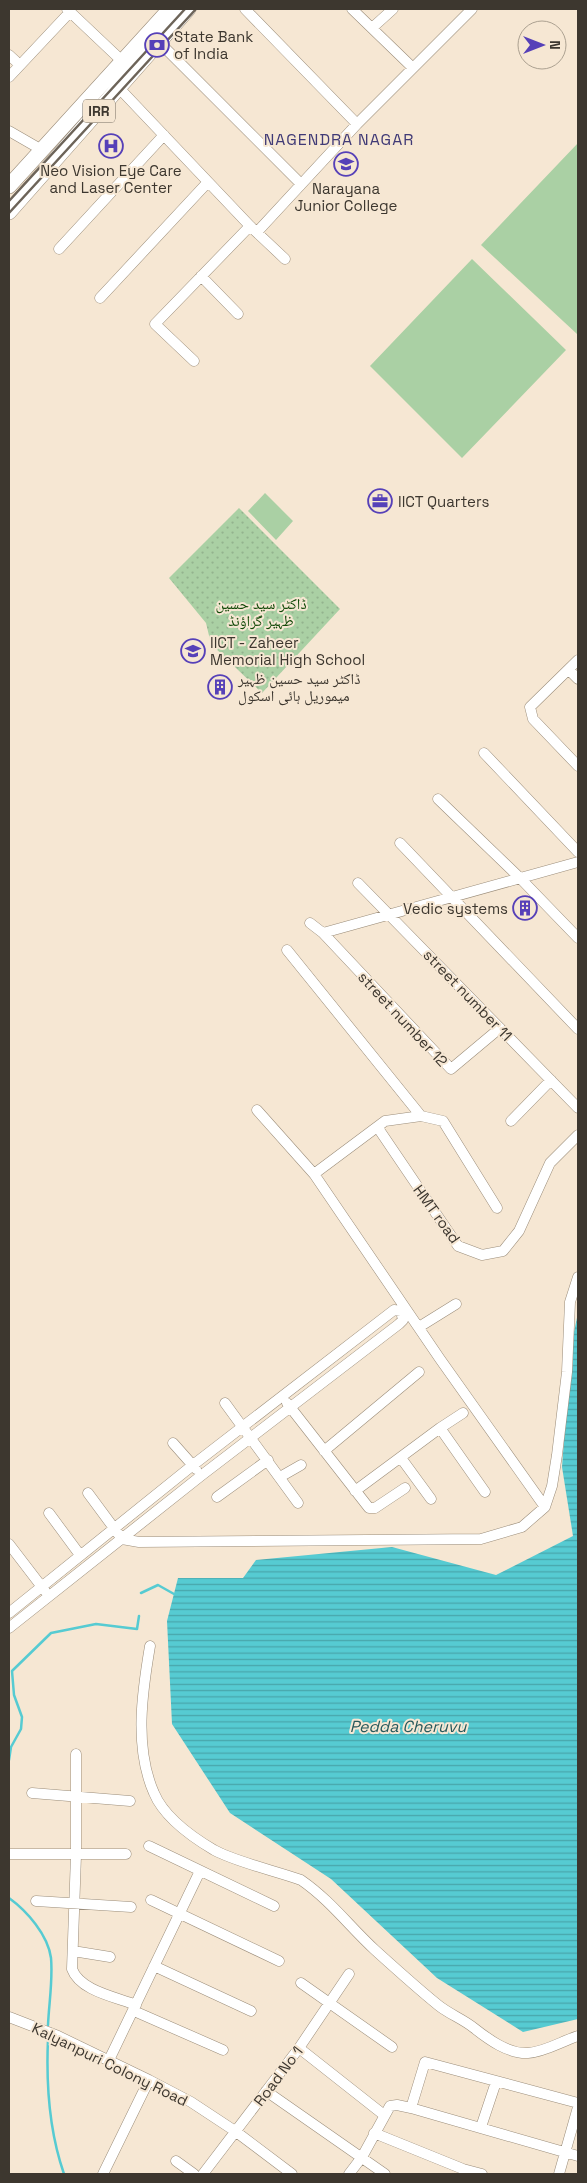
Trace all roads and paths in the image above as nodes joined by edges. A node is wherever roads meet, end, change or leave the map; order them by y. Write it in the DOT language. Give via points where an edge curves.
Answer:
graph roads {
  1 [pos="170,9"];
  2 [pos="188,9"];
  3 [pos="245,9"];
  4 [pos="352,9"];
  5 [pos="393,9"];
  6 [pos="472,9"];
  7 [pos="68,10"];
  8 [pos="372,28"];
  9 [pos="158,41"];
  10 [pos="9,55"];
  11 [pos="122,61"];
  12 [pos="20,65"];
  13 [pos="413,68"];
  14 [pos="9,78"];
  15 [pos="98,87"];
  16 [pos="115,93"];
  17 [pos="357,124"];
  18 [pos="9,131"];
  19 [pos="164,135"];
  20 [pos="42,150"];
  21 [pos="208,182"];
  22 [pos="301,184"];
  23 [pos="9,186"];
  24 [pos="9,212"];
  25 [pos="254,229"];
  26 [pos="59,249"];
  27 [pos="285,259"];
  28 [pos="201,276"];
  29 [pos="100,298"];
  30 [pos="238,314"];
  31 [pos="194,361"];
  32 [pos="578,660"];
  33 [pos="569,670"];
  34 [pos="578,679"];
  35 [pos="484,753"];
  36 [pos="578,766"];
  37 [pos="438,799"];
  38 [pos="400,843"];
  39 [pos="578,852"];
  40 [pos="578,862"];
  41 [pos="520,878"];
  42 [pos="358,883"];
  43 [pos="454,897"];
  44 [pos="390,914"];
  45 [pos="310,923"];
  46 [pos="323,933"];
  47 [pos="578,938"];
  48 [pos="287,950"];
  49 [pos="500,1028"];
  50 [pos="578,1029"];
  51 [pos="551,1080"];
  52 [pos="578,1108"];
  53 [pos="257,1110"];
  54 [pos="422,1116"];
  55 [pos="511,1121"];
  56 [pos="378,1128"];
  57 [pos="578,1135"];
  58 [pos="314,1174"];
  59 [pos="497,1208"];
  60 [pos="578,1277"];
  61 [pos="456,1304"];
  62 [pos="419,1327"];
  63 [pos="357,1338"];
  64 [pos="366,1350"];
  65 [pos="419,1372"];
  66 [pos="282,1397"];
  67 [pos="225,1402"];
  68 [pos="291,1408"];
  69 [pos="462,1413"];
  70 [pos="242,1426"];
  71 [pos="440,1428"];
  72 [pos="251,1438"];
  73 [pos="173,1443"];
  74 [pos="324,1451"];
  75 [pos="401,1458"];
  76 [pos="268,1460"];
  77 [pos="302,1464"];
  78 [pos="193,1465"];
  79 [pos="202,1475"];
  80 [pos="280,1477"];
  81 [pos="405,1488"];
  82 [pos="356,1491"];
  83 [pos="485,1492"];
  84 [pos="88,1493"];
  85 [pos="217,1497"];
  86 [pos="431,1500"];
  87 [pos="298,1503"];
  88 [pos="545,1507"];
  89 [pos="49,1513"];
  90 [pos="114,1528"];
  91 [pos="122,1539"];
  92 [pos="9,1544"];
  93 [pos="80,1555"];
  94 [pos="41,1586"];
  95 [pos="49,1595"];
  96 [pos="9,1614"];
  97 [pos="9,1628"];
  98 [pos="150,1646"];
  99 [pos="76,1754"];
  100 [pos="32,1793"];
  101 [pos="76,1796"];
  102 [pos="130,1801"];
  103 [pos="149,1846"];
  104 [pos="10,1854"];
  105 [pos="126,1854"];
  106 [pos="76,1855"];
  107 [pos="200,1871"];
  108 [pos="151,1900"];
  109 [pos="36,1901"];
  110 [pos="74,1905"];
  111 [pos="274,1906"];
  112 [pos="132,1907"];
  113 [pos="180,1913"];
  114 [pos="73,1951"];
  115 [pos="110,1957"];
  116 [pos="279,1961"];
  117 [pos="154,1966"];
  118 [pos="349,1974"];
  119 [pos="301,1983"];
  120 [pos="330,2005"];
  121 [pos="135,2008"];
  122 [pos="251,2012"];
  123 [pos="9,2017"];
  124 [pos="578,2036"];
  125 [pos="392,2046"];
  126 [pos="299,2048"];
  127 [pos="222,2050"];
  128 [pos="109,2060"];
  129 [pos="150,2080"];
  130 [pos="496,2082"];
  131 [pos="266,2091"];
  132 [pos="578,2103"];
  133 [pos="411,2108"];
  134 [pos="578,2108"];
  135 [pos="384,2115"];
  136 [pos="481,2127"];
  137 [pos="235,2131"];
  138 [pos="374,2133"];
  139 [pos="565,2152"];
  140 [pos="578,2156"];
  141 [pos="362,2157"];
  142 [pos="176,2161"];
  143 [pos="103,2174"];
  144 [pos="194,2174"];
  145 [pos="203,2174"];
  146 [pos="292,2174"];
  147 [pos="349,2174"];
  148 [pos="385,2174"];
  149 [pos="482,2174"];
  150 [pos="559,2174"];
  1 -- 11 [label="main road, IRR"];
  2 -- 9 [label="main road, IRR"];
  3 -- 17 [label="street"];
  4 -- 8 [label="street"];
  5 -- 8 [label="street"];
  6 -- 13 [label="street"];
  7 -- 11 [label="street"];
  7 -- 12 [label="street"];
  8 -- 13 [label="street"];
  9 -- 16 [label="main road, IRR"];
  9 -- 22 [label="street"];
  10 -- 12 [label="street"];
  11 -- 15 [label="main road, IRR"];
  12 -- 14 [label="street"];
  13 -- 17 [label="street"];
  15 -- 16 [label="main road"];
  15 -- 20 [label="main road, IRR"];
  16 -- 19 [label="street"];
  16 -- 24 [label="main road, IRR"];
  17 -- 22 [label="street"];
  18 -- 20 [label="street"];
  19 -- 21 [label="street"];
  19 -- 26 [label="street"];
  20 -- 23 [label="main road, IRR"];
  21 -- 25 [label="street"];
  21 -- 29 [label="street"];
  22 -- 25 [label="street"];
  25 -- 27 [label="street"];
  25 -- 28 [label="street"];
  28 -- 30 [label="street"];
  28 -- 31 [label="street" via="155,324"];
  32 -- 33 [label="street"];
  33 -- 34 [label="street"];
  33 -- 36 [label="street" via="530,707 533,719"];
  35 -- 39 [label="street"];
  37 -- 41 [label="street"];
  38 -- 43 [label="street"];
  40 -- 41 [label="street"];
  41 -- 43 [label="street"];
  41 -- 47 [label="street"];
  42 -- 44 [label="street, street number 11"];
  43 -- 44 [label="street"];
  43 -- 50 [label="street"];
  44 -- 46 [label="street"];
  44 -- 49 [label="street, street number 11"];
  45 -- 46 [label="street, street number 12"];
  46 -- 49 [label="street, street number 12" via="451,1069"];
  48 -- 54 [label="street"];
  49 -- 51 [label="street, street number 11"];
  51 -- 52 [label="street, street number 11"];
  51 -- 55 [label="street"];
  53 -- 58 [label="street"];
  54 -- 56 [label="street" via="385,1121"];
  54 -- 59 [label="street" via="443,1121"];
  56 -- 57 [label="street, HMT road" via="458,1246 482,1255 503,1251 519,1231 550,1163"];
  56 -- 58 [label="street"];
  58 -- 62 [label="street"];
  60 -- 88 [label="street" via="570,1302 567,1372 557,1455"];
  61 -- 62 [label="street"];
  62 -- 88 [label="street"];
  63 -- 64 [label="street"];
  63 -- 64 [label="street" via="394,1310 401,1311 403,1320"];
  63 -- 66 [label="street"];
  64 -- 68 [label="street"];
  65 -- 74 [label="street"];
  66 -- 68 [label="street"];
  66 -- 70 [label="street"];
  67 -- 70 [label="street"];
  68 -- 72 [label="street"];
  68 -- 74 [label="street"];
  69 -- 71 [label="street"];
  70 -- 72 [label="street"];
  70 -- 78 [label="street"];
  71 -- 75 [label="street"];
  71 -- 83 [label="street"];
  72 -- 76 [label="street"];
  72 -- 79 [label="street"];
  73 -- 78 [label="street"];
  74 -- 82 [label="street"];
  75 -- 82 [label="street"];
  75 -- 86 [label="street"];
  76 -- 80 [label="street"];
  76 -- 85 [label="street"];
  77 -- 80 [label="street"];
  78 -- 79 [label="street"];
  78 -- 90 [label="street"];
  79 -- 91 [label="street"];
  80 -- 87 [label="street"];
  81 -- 82 [label="street" via="372,1509"];
  84 -- 90 [label="street"];
  88 -- 91 [label="street" via="522,1527 482,1539 164,1543"];
  89 -- 93 [label="street"];
  90 -- 91 [label="street"];
  90 -- 93 [label="street"];
  91 -- 95 [label="street"];
  92 -- 94 [label="street"];
  93 -- 94 [label="street"];
  94 -- 95 [label="street"];
  94 -- 96 [label="street"];
  95 -- 97 [label="street"];
  98 -- 124 [label="street" via="141,1715 144,1753 154,1794 168,1814 216,1851 301,1880 313,1888 440,2007 484,2037 515,2052 528,2053"];
  99 -- 101 [label="street"];
  100 -- 101 [label="street"];
  101 -- 102 [label="street"];
  101 -- 106 [label="street"];
  103 -- 107 [label="street"];
  104 -- 106 [label="street"];
  105 -- 106 [label="street"];
  106 -- 110 [label="street"];
  107 -- 111 [label="street"];
  107 -- 113 [label="street"];
  108 -- 113 [label="street"];
  109 -- 110 [label="street"];
  110 -- 112 [label="street"];
  110 -- 114 [label="street"];
  113 -- 116 [label="street"];
  113 -- 117 [label="street"];
  114 -- 115 [label="street"];
  114 -- 121 [label="street" via="72,1969 76,1978"];
  117 -- 121 [label="street"];
  117 -- 122 [label="street"];
  118 -- 120 [label="street, Road No 1"];
  119 -- 120 [label="street"];
  120 -- 125 [label="street"];
  120 -- 126 [label="street, Road No 1"];
  121 -- 127 [label="street"];
  121 -- 128 [label="street"];
  123 -- 128 [label="street, Kalyanpuri Colony Road"];
  126 -- 131 [label="street, Road No 1"];
  126 -- 135 [label="street"];
  128 -- 129 [label="street, Kalyanpuri Colony Road"];
  129 -- 137 [label="street, Kalyanpuri Colony Road"];
  129 -- 143 [label="street"];
  130 -- 132 [label="street"];
  130 -- 133 [label="street" via="425,2062"];
  130 -- 136 [label="street"];
  131 -- 137 [label="street, Road No 1"];
  131 -- 141 [label="street"];
  133 -- 135 [label="street" via="397,2104 390,2106"];
  133 -- 136 [label="street"];
  134 -- 139 [label="street"];
  135 -- 138 [label="street"];
  136 -- 139 [label="street"];
  137 -- 145 [label="street, Road No 1"];
  137 -- 146 [label="street, Kalyanpuri Colony Road"];
  138 -- 141 [label="street"];
  138 -- 149 [label="street"];
  139 -- 140 [label="street"];
  139 -- 150 [label="street"];
  141 -- 147 [label="street"];
  141 -- 148 [label="street"];
  142 -- 144 [label="street"];
}
